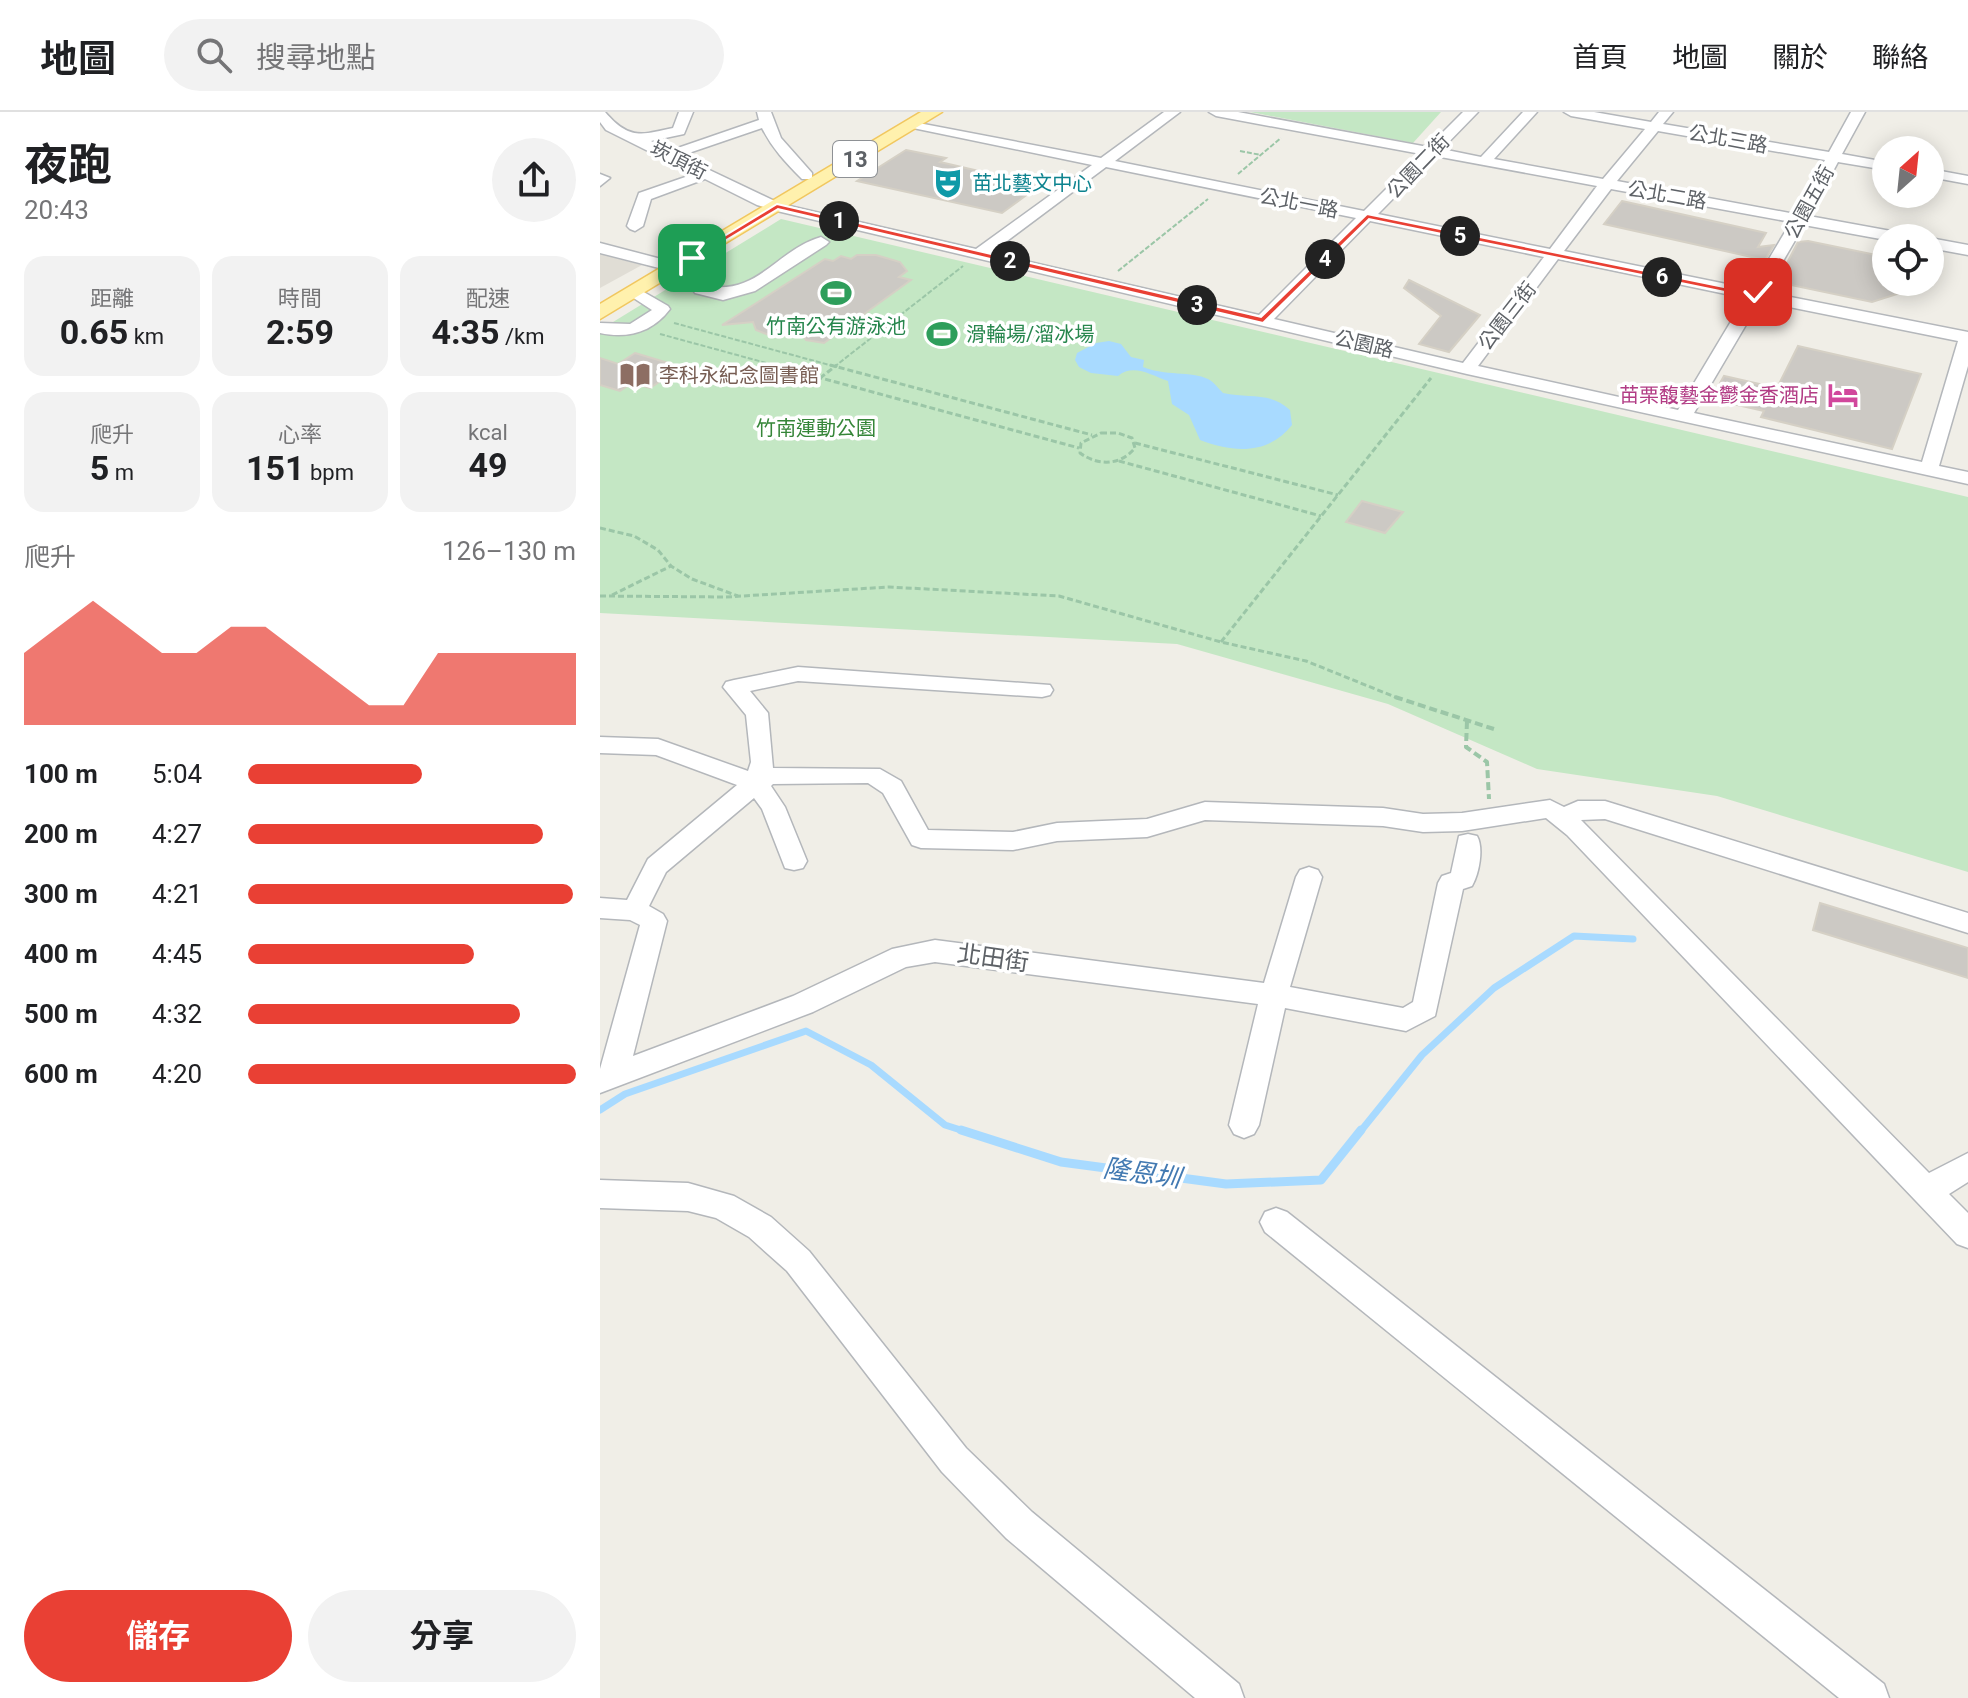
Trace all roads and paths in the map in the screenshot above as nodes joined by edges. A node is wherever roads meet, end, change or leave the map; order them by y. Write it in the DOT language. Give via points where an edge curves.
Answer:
graph roads {
  1 [pos="686,112"];
  2 [pos="933,112"];
  3 [pos="1173,112"];
  4 [pos="1216,112"];
  5 [pos="1471,112"];
  6 [pos="1530,112"];
  7 [pos="1571,112"];
  8 [pos="1666,112"];
  9 [pos="1858,112"];
  10 [pos="600,114"];
  11 [pos="765,117"];
  12 [pos="914,118"];
  13 [pos="608,124"];
  14 [pos="1654,126"];
  15 [pos="1289,132"];
  16 [pos="638,140"];
  17 [pos="1240,151"];
  18 [pos="1431,152"];
  19 [pos="670,155"];
  20 [pos="1261,155"];
  21 [pos="1834,157"];
  22 [pos="1484,162"];
  23 [pos="1104,163"];
  24 [pos="1872,164"];
  25 [pos="706,174"];
  26 [pos="807,176"];
  27 [pos="1944,176"];
  28 [pos="1968,180"];
  29 [pos="1230,181"];
  30 [pos="1606,185"];
  31 [pos="1213,195"];
  32 [pos="770,204"];
  33 [pos="1367,217"];
  34 [pos="1800,219"];
  35 [pos="635,226"];
  36 [pos="1872,232"];
  37 [pos="821,242"];
  38 [pos="1944,246"];
  39 [pos="600,248"];
  40 [pos="1968,250"];
  41 [pos="979,254"];
  42 [pos="1553,256"];
  43 [pos="659,263"];
  44 [pos="1103,283"];
  45 [pos="701,290"];
  46 [pos="635,292"];
  47 [pos="1754,295"];
  48 [pos="600,298"];
  49 [pos="600,313"];
  50 [pos="654,318"];
  51 [pos="1263,320"];
  52 [pos="600,328"];
  53 [pos="638,328"];
  54 [pos="1968,338"];
  55 [pos="836,365"];
  56 [pos="1467,369"];
  57 [pos="820,378"];
  58 [pos="1431,378"];
  59 [pos="1684,415"];
  60 [pos="1092,435"];
  61 [pos="1135,443"];
  62 [pos="1079,448"];
  63 [pos="1119,461"];
  64 [pos="1929,469"];
  65 [pos="1968,478"];
  66 [pos="1338,495"];
  67 [pos="1321,516"];
  68 [pos="600,528"];
  69 [pos="671,566"];
  70 [pos="600,596"];
  71 [pos="611,596"];
  72 [pos="740,597"];
  73 [pos="1221,642"];
  74 [pos="1042,690"];
  75 [pos="1467,721"];
  76 [pos="1497,730"];
  77 [pos="600,745"];
  78 [pos="756,783"];
  79 [pos="1490,818"];
  80 [pos="1563,819"];
  81 [pos="1468,843"];
  82 [pos="794,861"];
  83 [pos="1309,877"];
  84 [pos="600,908"];
  85 [pos="634,910"];
  86 [pos="1968,923"];
  87 [pos="1274,995"];
  88 [pos="607,1078"];
  89 [pos="1244,1125"];
  90 [pos="1968,1166"];
  91 [pos="1927,1191"];
  92 [pos="600,1194"];
  93 [pos="1276,1222"];
  94 [pos="1968,1234"];
  95 [pos="1225,1698"];
  96 [pos="1870,1698"];
  1 -- 16 [label="street" via="679,131"];
  2 -- 12 [label="main road, 13"];
  3 -- 23 [label="street"];
  4 -- 18 [label="street, 公北二路"];
  5 -- 18 [label="street, 公園二街"];
  6 -- 22 [label="street"];
  7 -- 14 [label="street, 公北三路"];
  8 -- 14 [label="street, 公園三街"];
  9 -- 21 [label="street, 公園五街"];
  10 -- 13 [label="street, 崁頂街"];
  11 -- 19 [label="street"];
  11 -- 26 [label="street" via="784,153"];
  12 -- 23 [label="street, 公北一路"];
  12 -- 26 [label="main road, 13"];
  12 -- 32 [label="main road, 13"];
  13 -- 16 [label="street, 崁頂街"];
  14 -- 21 [label="street, 公北三路"];
  14 -- 30 [label="street, 公園三街"];
  15 -- 20 [label="path"];
  16 -- 19 [label="street, 崁頂街"];
  17 -- 20 [label="path"];
  18 -- 22 [label="street, 公北二路"];
  18 -- 33 [label="street, 公園二街"];
  19 -- 25 [label="street, 崁頂街"];
  20 -- 29 [label="path"];
  21 -- 24 [label="street, 公北三路"];
  21 -- 34 [label="street, 公園五街"];
  22 -- 30 [label="street, 公北二路"];
  23 -- 33 [label="street, 公北一路"];
  23 -- 41 [label="street"];
  25 -- 32 [label="street, 崁頂街"];
  25 -- 35 [label="street" via="644,196"];
  26 -- 32 [label="main road, 13"];
  27 -- 28 [label="street"];
  30 -- 34 [label="street, 公北二路"];
  30 -- 42 [label="street, 公園三街"];
  31 -- 44 [label="path"];
  32 -- 41 [label="street, 公園路"];
  32 -- 43 [label="main road, 13"];
  32 -- 46 [label="main road, 13"];
  33 -- 42 [label="street, 公北一路"];
  33 -- 51 [label="street, 公園二街"];
  34 -- 36 [label="street, 公北二路"];
  34 -- 47 [label="street, 公園五街"];
  37 -- 45 [label="street" via="749,288 723,295"];
  38 -- 40 [label="street"];
  39 -- 43 [label="street"];
  41 -- 44 [label="street, 公園路"];
  41 -- 55 [label="path"];
  42 -- 47 [label="street, 公北一路"];
  42 -- 56 [label="street, 公園三街"];
  43 -- 48 [label="main road, 13"];
  44 -- 51 [label="street, 公園路"];
  46 -- 49 [label="main road, 13"];
  46 -- 50 [label="street" via="662,309"];
  47 -- 54 [label="street, 公北一路"];
  47 -- 59 [label="street, 公園五街"];
  50 -- 53 [label="street"];
  50 -- 55 [label="path"];
  51 -- 56 [label="street, 公園路"];
  52 -- 53 [label="street" via="620,333"];
  53 -- 57 [label="path"];
  54 -- 64 [label="street"];
  55 -- 57 [label="path"];
  55 -- 60 [label="path"];
  56 -- 59 [label="street, 公園路"];
  57 -- 62 [label="path"];
  58 -- 66 [label="path"];
  59 -- 64 [label="street, 公園路"];
  60 -- 61 [label="path" via="1118,433"];
  60 -- 62 [label="path"];
  61 -- 63 [label="path" via="1133,453"];
  61 -- 66 [label="path"];
  62 -- 63 [label="path" via="1091,461"];
  63 -- 67 [label="path"];
  64 -- 65 [label="street, 公園路"];
  66 -- 67 [label="path"];
  67 -- 73 [label="path"];
  68 -- 69 [label="path" via="634,536 658,550"];
  69 -- 71 [label="path"];
  69 -- 72 [label="path"];
  70 -- 71 [label="path"];
  71 -- 72 [label="path"];
  72 -- 73 [label="path" via="889,587 1059,596"];
  73 -- 75 [label="path" via="1306,661"];
  74 -- 78 [label="street" via="798,674 734,687 757,713 763,762"];
  75 -- 76 [label="path"];
  75 -- 79 [label="path" via="1466,747 1487,762"];
  77 -- 78 [label="street" via="658,747"];
  78 -- 79 [label="street" via="769,776 872,775 892,787 921,839 1013,841 1057,832 1147,828 1205,811 1423,823"];
  78 -- 82 [label="street" via="773,807"];
  78 -- 85 [label="street" via="657,866"];
  79 -- 80 [label="street" via="1550,809"];
  80 -- 86 [label="street" via="1578,810 1605,810"];
  80 -- 91 [label="street"];
  81 -- 87 [label="street, 北田街" via="1463,879 1451,883 1425,1008 1406,1020"];
  83 -- 87 [label="street"];
  84 -- 85 [label="street"];
  85 -- 88 [label="street" via="654,921"];
  87 -- 88 [label="street, 北田街" via="935,951 901,957 803,1004"];
  87 -- 89 [label="street"];
  90 -- 91 [label="street"];
  91 -- 94 [label="street"];
  92 -- 95 [label="street" via="688,1197 723,1206 760,1227 798,1261 954,1460 1019,1525"];
  93 -- 96 [label="street"];
}
